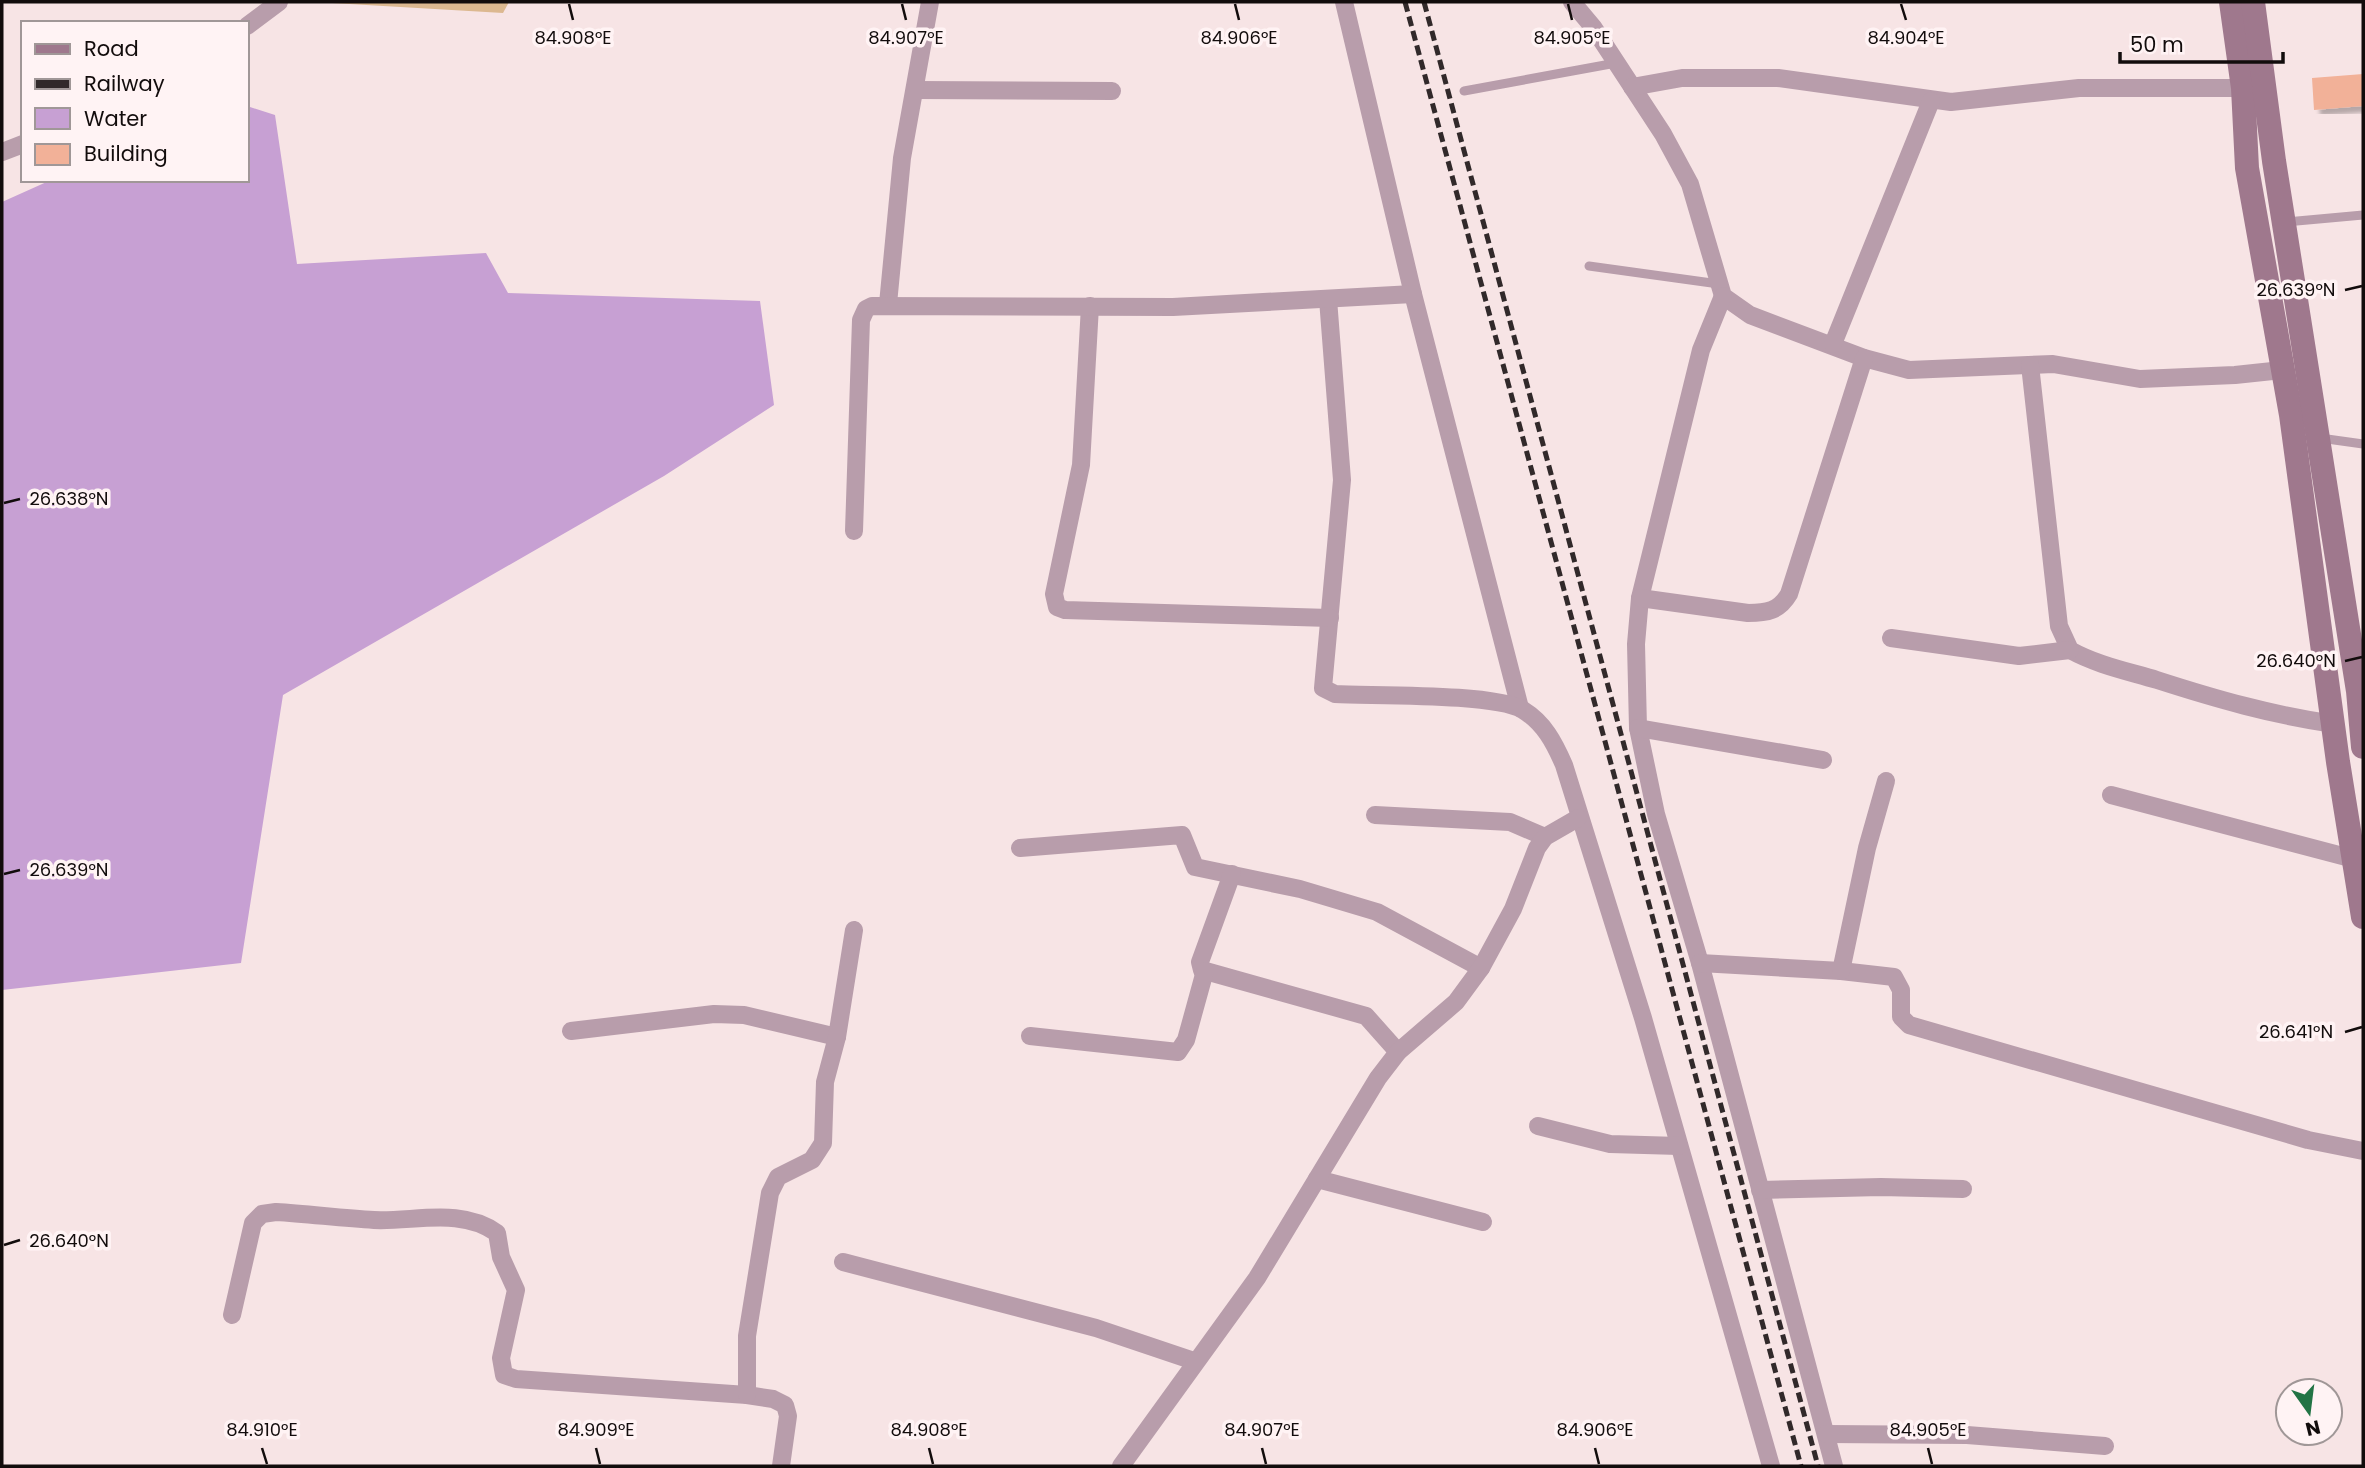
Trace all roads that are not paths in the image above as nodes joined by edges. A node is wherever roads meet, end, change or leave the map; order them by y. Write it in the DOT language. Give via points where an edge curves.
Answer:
graph roads {
  1 [pos="279,2"];
  2 [pos="930,2"];
  3 [pos="1344,2"];
  4 [pos="1572,2"];
  5 [pos="2231,2"];
  6 [pos="2253,2"];
  7 [pos="248,25"];
  8 [pos="1616,63"];
  9 [pos="1632,87"];
  10 [pos="2243,88"];
  11 [pos="915,90"];
  12 [pos="1112,91"];
  13 [pos="1464,91"];
  14 [pos="1931,101"];
  15 [pos="21,145"];
  16 [pos="2,152"];
  17 [pos="2363,215"];
  18 [pos="2284,222"];
  19 [pos="1589,266"];
  20 [pos="1721,290"];
  21 [pos="1413,294"];
  22 [pos="1328,299"];
  23 [pos="888,304"];
  24 [pos="1090,306"];
  25 [pos="1833,344"];
  26 [pos="1864,358"];
  27 [pos="2030,365"];
  28 [pos="2281,370"];
  29 [pos="2318,438"];
  30 [pos="2363,444"];
  31 [pos="854,531"];
  32 [pos="1640,598"];
  33 [pos="1330,618"];
  34 [pos="1891,638"];
  35 [pos="2070,650"];
  36 [pos="1520,708"];
  37 [pos="2334,724"];
  38 [pos="1638,728"];
  39 [pos="2363,747"];
  40 [pos="1823,760"];
  41 [pos="1886,780"];
  42 [pos="2110,795"];
  43 [pos="1375,815"];
  44 [pos="1578,818"];
  45 [pos="1545,837"];
  46 [pos="1020,848"];
  47 [pos="2354,859"];
  48 [pos="1232,874"];
  49 [pos="2363,917"];
  50 [pos="854,930"];
  51 [pos="1700,963"];
  52 [pos="1481,968"];
  53 [pos="1205,971"];
  54 [pos="1841,971"];
  55 [pos="571,1031"];
  56 [pos="1030,1035"];
  57 [pos="837,1037"];
  58 [pos="1398,1052"];
  59 [pos="1538,1126"];
  60 [pos="1679,1146"];
  61 [pos="2363,1151"];
  62 [pos="1317,1179"];
  63 [pos="1963,1189"];
  64 [pos="1760,1190"];
  65 [pos="1483,1222"];
  66 [pos="843,1262"];
  67 [pos="232,1315"];
  68 [pos="1194,1361"];
  69 [pos="747,1395"];
  70 [pos="1826,1434"];
  71 [pos="2105,1446"];
  72 [pos="781,1466"];
  73 [pos="1121,1466"];
  74 [pos="1771,1466"];
  75 [pos="1834,1466"];
  1 -- 7 [label="street"];
  2 -- 11 [label="street"];
  3 -- 21 [label="street"];
  4 -- 8 [label="street"];
  5 -- 10 [label="main road"];
  6 -- 18 [label="main road"];
  8 -- 9 [label="street"];
  8 -- 13 [label="lane"];
  9 -- 14 [label="street" via="1682,78 1778,78"];
  9 -- 20 [label="street" via="1690,184"];
  10 -- 14 [label="street" via="2079,88"];
  10 -- 28 [label="main road" via="2247,168"];
  11 -- 12 [label="street"];
  11 -- 23 [label="street" via="902,158"];
  14 -- 25 [label="street"];
  15 -- 16 [label="street"];
  17 -- 18 [label="lane"];
  18 -- 29 [label="main road"];
  19 -- 20 [label="lane"];
  20 -- 25 [label="street" via="1750,315"];
  20 -- 32 [label="street" via="1701,350"];
  21 -- 22 [label="street"];
  21 -- 36 [label="street"];
  22 -- 24 [label="street"];
  22 -- 33 [label="street" via="1342,480"];
  23 -- 24 [label="street"];
  23 -- 31 [label="street" via="866,309 861,320"];
  24 -- 33 [label="street" via="1081,465 1054,594 1057,607"];
  25 -- 26 [label="street"];
  26 -- 27 [label="street" via="1909,370"];
  26 -- 32 [label="street" via="1782,605 1748,613"];
  27 -- 28 [label="street" via="2053,364 2140,379"];
  27 -- 35 [label="street" via="2059,626"];
  28 -- 37 [label="main road"];
  29 -- 30 [label="lane"];
  29 -- 39 [label="main road"];
  32 -- 38 [label="street"];
  33 -- 36 [label="street" via="1322,683 1328,693 1490,701"];
  34 -- 35 [label="street" via="2019,656"];
  35 -- 37 [label="street" via="2221,702"];
  36 -- 44 [label="street" via="1552,738"];
  37 -- 47 [label="main road"];
  38 -- 40 [label="street"];
  38 -- 51 [label="street" via="1656,814"];
  41 -- 54 [label="street"];
  42 -- 47 [label="street"];
  43 -- 45 [label="street" via="1510,822"];
  44 -- 45 [label="street"];
  44 -- 60 [label="street"];
  45 -- 52 [label="street"];
  46 -- 48 [label="street" via="1182,835 1194,866"];
  47 -- 49 [label="main road"];
  48 -- 52 [label="street" via="1377,912"];
  48 -- 53 [label="street" via="1200,962"];
  50 -- 57 [label="street"];
  51 -- 54 [label="street"];
  51 -- 64 [label="street"];
  52 -- 58 [label="street" via="1438,1020"];
  53 -- 56 [label="street" via="1186,1040 1178,1052"];
  53 -- 58 [label="street" via="1366,1016"];
  54 -- 61 [label="street" via="1894,977 1901,990 1901,1017 1909,1025"];
  55 -- 57 [label="street" via="714,1014 744,1015"];
  57 -- 69 [label="street" via="825,1082 823,1143 812,1160 778,1177 772,1185 746,1349"];
  58 -- 62 [label="street"];
  59 -- 60 [label="street" via="1610,1144"];
  60 -- 74 [label="street"];
  62 -- 65 [label="street"];
  62 -- 68 [label="street" via="1257,1278"];
  63 -- 64 [label="street"];
  64 -- 70 [label="street"];
  66 -- 68 [label="street" via="1096,1328"];
  67 -- 69 [label="street" via="253,1223 262,1214 375,1220 448,1217 498,1235 501,1257 516,1287 501,1358 502,1371 509,1378"];
  68 -- 73 [label="street"];
  69 -- 72 [label="street" via="785,1405 788,1416"];
  70 -- 71 [label="street" via="1967,1435"];
  70 -- 75 [label="street"];
}
